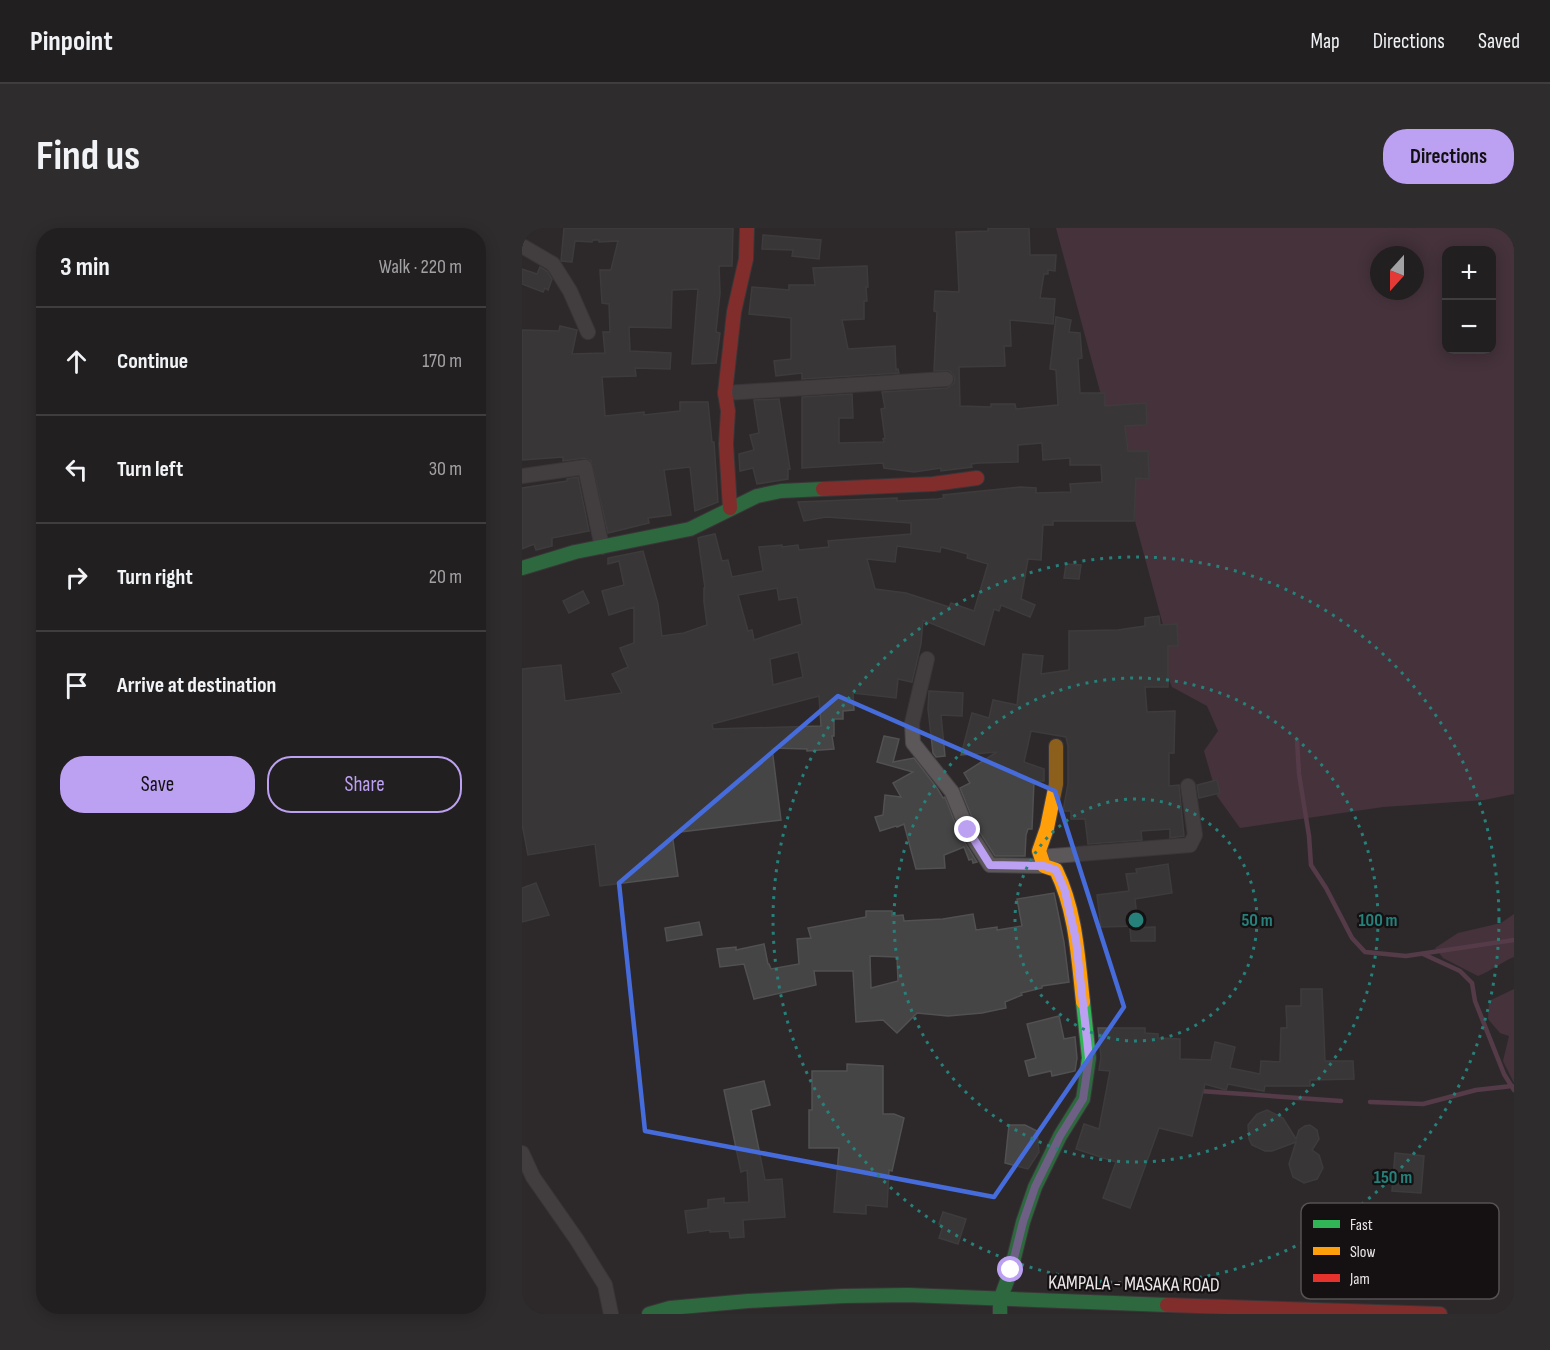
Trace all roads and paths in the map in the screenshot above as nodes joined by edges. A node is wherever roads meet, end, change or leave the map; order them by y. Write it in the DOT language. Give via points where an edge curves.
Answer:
graph roads {
  1 [pos="747,228"];
  2 [pos="522,246"];
  3 [pos="588,332"];
  4 [pos="946,379"];
  5 [pos="725,393"];
  6 [pos="522,476"];
  7 [pos="977,478"];
  8 [pos="730,508"];
  9 [pos="602,546"];
  10 [pos="522,568"];
  11 [pos="927,659"];
  12 [pos="1056,746"];
  13 [pos="1188,786"];
  14 [pos="1043,861"];
  15 [pos="522,1153"];
  16 [pos="1000,1307"];
  17 [pos="1162,1310"];
  18 [pos="611,1314"];
  19 [pos="648,1314"];
  20 [pos="1440,1314"];
  1 -- 5 [label="street" via="746,259 734,312"];
  2 -- 3 [label="street" via="553,264"];
  4 -- 5 [label="street"];
  5 -- 8 [label="street"];
  6 -- 9 [label="street" via="585,467"];
  7 -- 8 [label="street" via="933,484 782,491 757,496"];
  8 -- 9 [label="street" via="690,529"];
  9 -- 10 [label="street"];
  11 -- 14 [label="street" via="912,723 913,743 952,792 968,830 990,865"];
  12 -- 14 [label="street" via="1056,784 1039,851"];
  13 -- 14 [label="street" via="1195,835 1190,845"];
  14 -- 16 [label="street" via="1056,870 1065,891 1082,979 1089,1058 1083,1099 1035,1187"];
  15 -- 18 [label="street" via="533,1177 605,1285"];
  16 -- 17 [label="street, KAMPALA - MASAKA ROAD"];
  16 -- 19 [label="street, KAMPALA - MASAKA ROAD" via="908,1295 843,1296 670,1308"];
  17 -- 20 [label="street, KAMPALA - MASAKA ROAD" via="1221,1306"];
}
